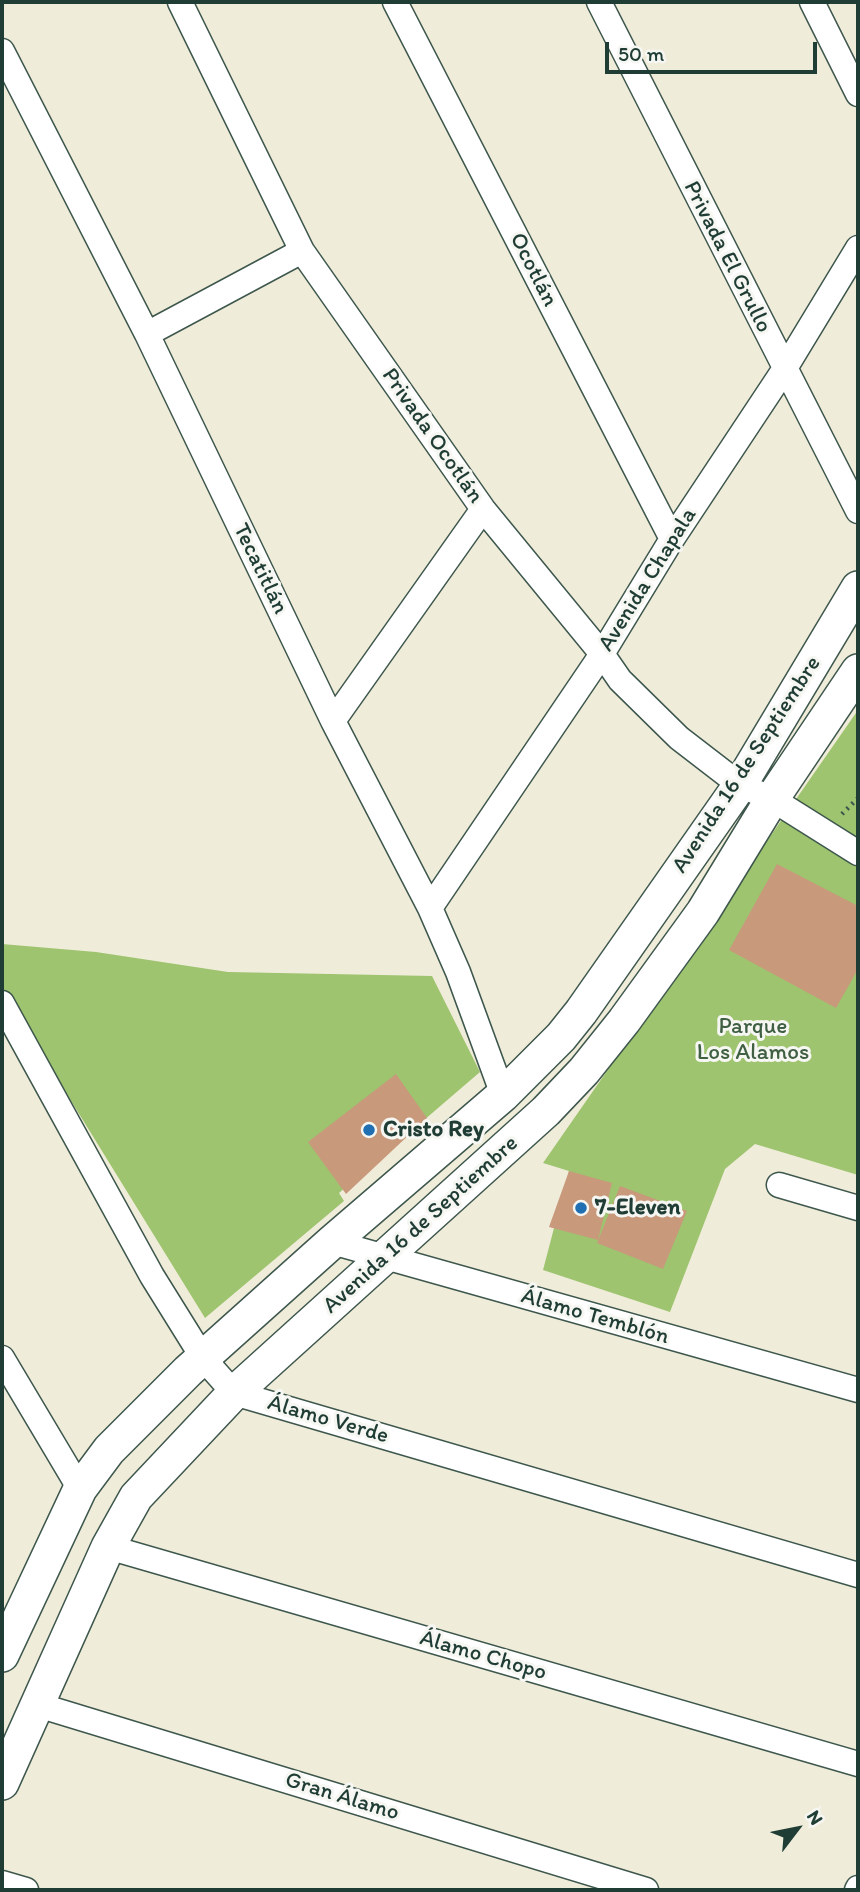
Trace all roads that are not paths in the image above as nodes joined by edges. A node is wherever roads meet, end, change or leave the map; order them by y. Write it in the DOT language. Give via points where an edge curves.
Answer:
graph roads {
  1 [pos="180,2"];
  2 [pos="395,2"];
  3 [pos="599,2"];
  4 [pos="812,2"];
  5 [pos="2,51"];
  6 [pos="858,94"];
  7 [pos="858,248"];
  8 [pos="302,251"];
  9 [pos="147,334"];
  10 [pos="784,370"];
  11 [pos="483,509"];
  12 [pos="858,512"];
  13 [pos="672,538"];
  14 [pos="858,588"];
  15 [pos="602,654"];
  16 [pos="858,671"];
  17 [pos="333,721"];
  18 [pos="740,785"];
  19 [pos="772,799"];
  20 [pos="858,853"];
  21 [pos="430,908"];
  22 [pos="2,1003"];
  23 [pos="503,1095"];
  24 [pos="779,1185"];
  25 [pos="858,1208"];
  26 [pos="332,1242"];
  27 [pos="385,1258"];
  28 [pos="2,1358"];
  29 [pos="202,1358"];
  30 [pos="858,1390"];
  31 [pos="234,1393"];
  32 [pos="80,1489"];
  33 [pos="108,1547"];
  34 [pos="858,1575"];
  35 [pos="2,1655"];
  36 [pos="38,1705"];
  37 [pos="858,1764"];
  38 [pos="2,1783"];
  39 [pos="2,1883"];
  40 [pos="26,1890"];
  41 [pos="646,1890"];
  1 -- 8 [label="street, Privada Ocotlán"];
  2 -- 13 [label="street, Ocotlán"];
  3 -- 10 [label="street, Privada El Grullo"];
  4 -- 6 [label="street"];
  5 -- 9 [label="street, Tecatitlán"];
  7 -- 10 [label="street, Avenida Chapala"];
  8 -- 9 [label="street"];
  8 -- 11 [label="street, Privada Ocotlán"];
  9 -- 17 [label="street, Tecatitlán"];
  10 -- 12 [label="street, Privada El Grullo"];
  10 -- 13 [label="street, Avenida Chapala"];
  11 -- 15 [label="street, Privada Ocotlán"];
  11 -- 17 [label="street"];
  13 -- 15 [label="street, Avenida Chapala"];
  14 -- 18 [label="street, Avenida 16 de Septiembre"];
  15 -- 18 [label="street, Privada Ocotlán" via="620,680 670,729"];
  15 -- 21 [label="street, Avenida Chapala"];
  16 -- 19 [label="street, Avenida 16 de Septiembre"];
  17 -- 21 [label="street, Tecatitlán"];
  18 -- 19 [label="street, Privada Ocotlán"];
  18 -- 23 [label="street, Avenida 16 de Septiembre" via="581,1012"];
  19 -- 20 [label="street"];
  19 -- 27 [label="street, Avenida 16 de Septiembre" via="703,912 584,1071"];
  21 -- 23 [label="street, Tecatitlán"];
  22 -- 29 [label="street"];
  23 -- 26 [label="street, Avenida 16 de Septiembre"];
  24 -- 25 [label="street"];
  26 -- 27 [label="street, Álamo Temblón"];
  26 -- 29 [label="street, Avenida 16 de Septiembre"];
  27 -- 30 [label="street, Álamo Temblón"];
  27 -- 31 [label="street, Avenida 16 de Septiembre"];
  28 -- 32 [label="street"];
  29 -- 31 [label="street"];
  29 -- 32 [label="street, Avenida 16 de Septiembre" via="109,1450"];
  31 -- 33 [label="street, Avenida 16 de Septiembre" via="136,1497"];
  31 -- 34 [label="street, Álamo Verde"];
  32 -- 35 [label="street, Avenida 16 de Septiembre"];
  33 -- 36 [label="street, Avenida 16 de Septiembre"];
  33 -- 37 [label="street, Álamo Chopo"];
  36 -- 38 [label="street, Avenida 16 de Septiembre"];
  36 -- 41 [label="street, Gran Álamo"];
  39 -- 40 [label="street"];
}
